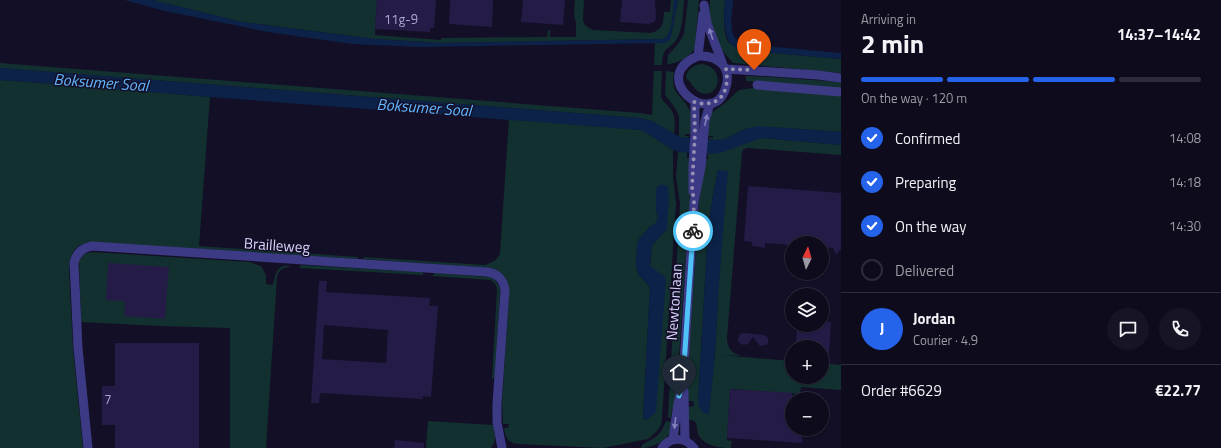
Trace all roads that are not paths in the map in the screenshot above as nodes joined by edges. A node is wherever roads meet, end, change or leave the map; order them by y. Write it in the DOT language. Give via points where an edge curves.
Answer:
graph roads {
  1 [pos="704,3"];
  2 [pos="698,56"];
  3 [pos="724,66"];
  4 [pos="841,78"];
  5 [pos="757,86"];
  6 [pos="841,92"];
  7 [pos="694,102"];
  8 [pos="710,103"];
  9 [pos="699,136"];
  10 [pos="683,380"];
  11 [pos="673,440"];
  12 [pos="685,440"];
  13 [pos="88,448"];
  14 [pos="502,448"];
  15 [pos="662,448"];
  16 [pos="694,448"];
  1 -- 2 [label="street"];
  3 -- 1 [label="street, one-way" via="707,23"];
  2 -- 3 [label="street" via="711,57"];
  2 -- 7 [label="street" via="682,67 679,78 680,87"];
  3 -- 4 [label="street"];
  3 -- 8 [label="street" via="727,84 722,97"];
  5 -- 6 [label="street"];
  7 -- 8 [label="street"];
  7 -- 9 [label="street, Newtonlaan"];
  9 -- 8 [label="street, Newtonlaan, one-way"];
  9 -- 10 [label="street, Newtonlaan"];
  10 -- 11 [label="street, Newtonlaan, one-way"];
  10 -- 12 [label="street, Newtonlaan"];
  11 -- 12 [label="street"];
  11 -- 15 [label="street"];
  12 -- 16 [label="street"];
  13 -- 14 [label="street, Brailleweg" via="78,348 74,263 80,251 92,246 487,272 497,275 503,281 504,290 497,404 497,422"];
}
